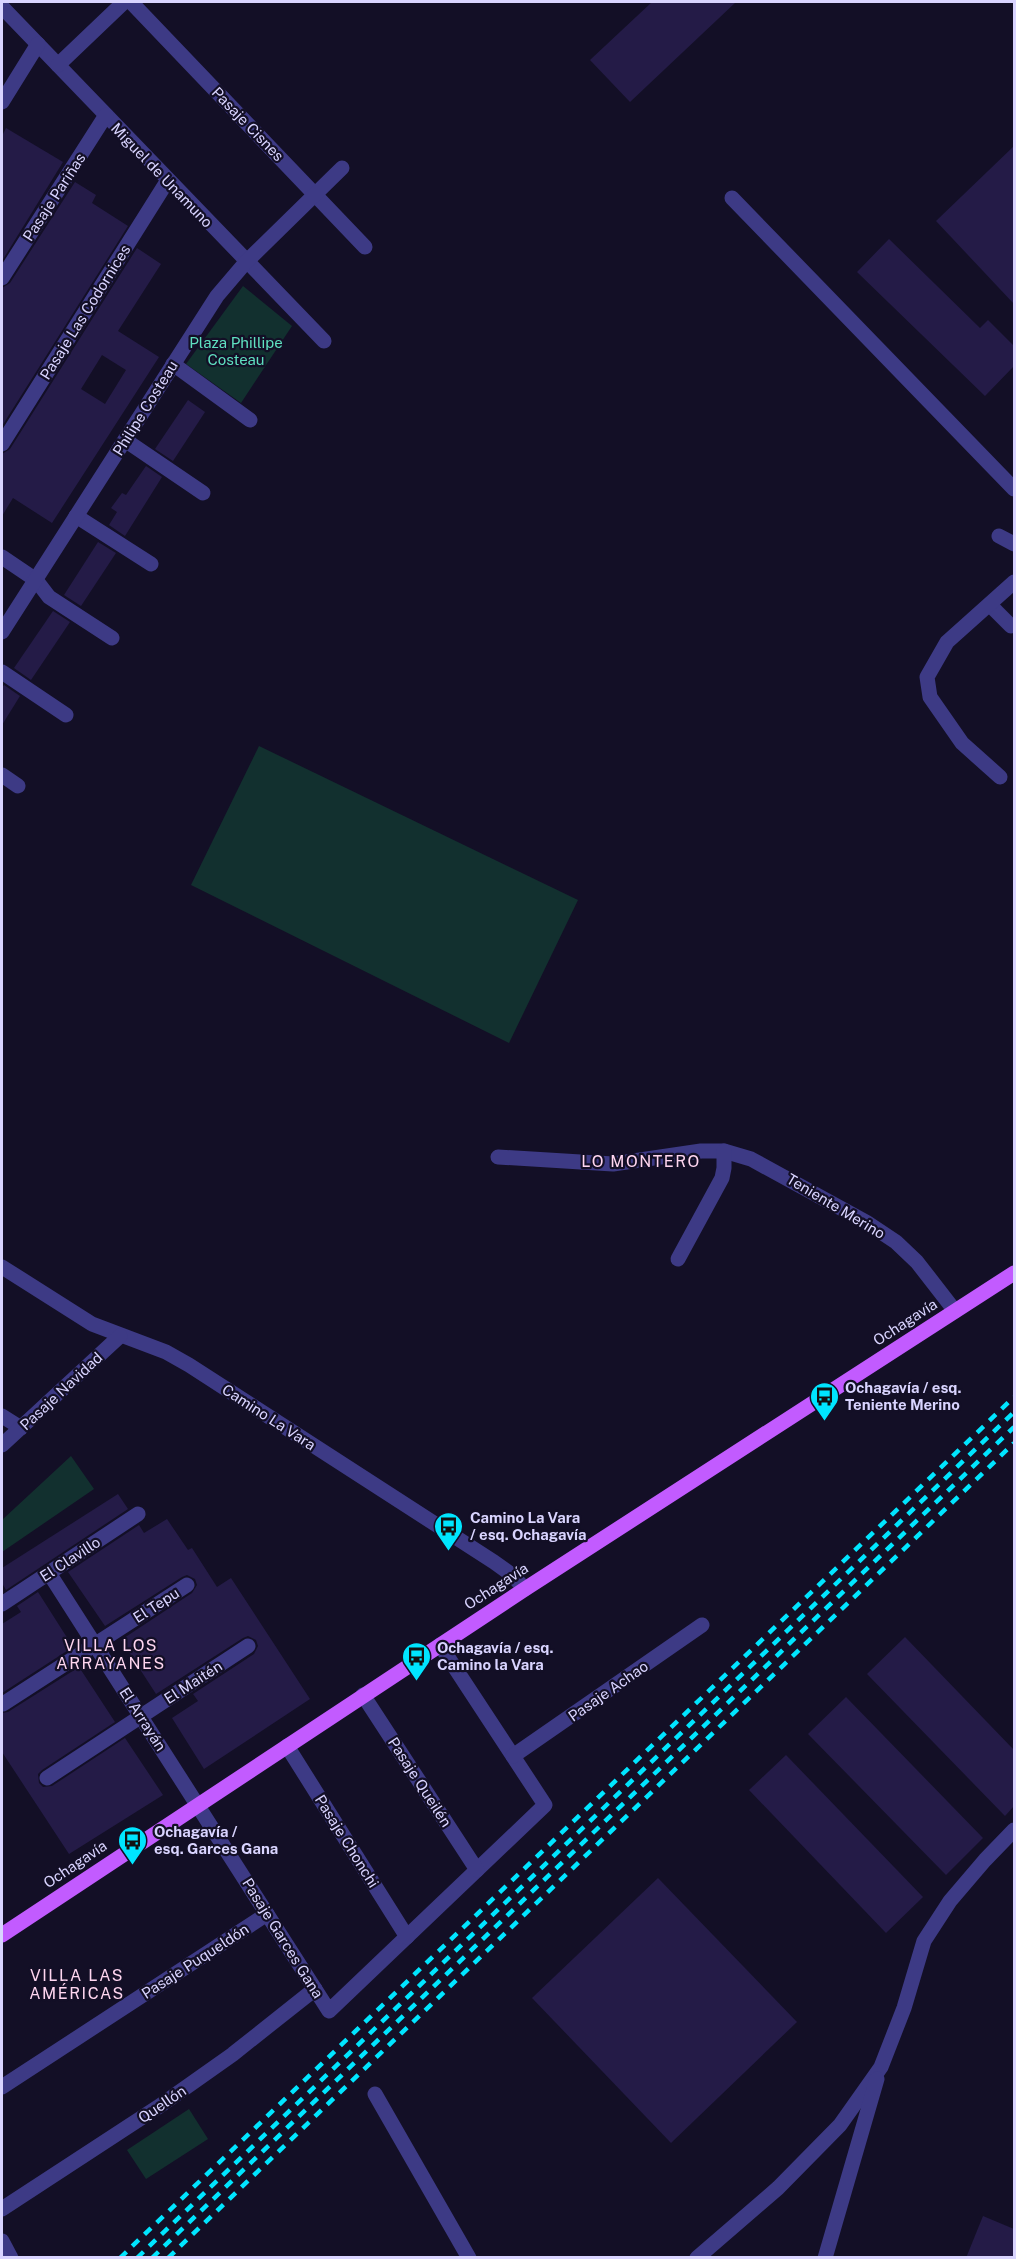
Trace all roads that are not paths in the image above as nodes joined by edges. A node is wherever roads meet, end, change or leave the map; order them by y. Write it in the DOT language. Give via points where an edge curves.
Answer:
graph roads {
  1 [pos="124,2"];
  2 [pos="131,2"];
  3 [pos="2,7"];
  4 [pos="38,44"];
  5 [pos="58,65"];
  6 [pos="2,102"];
  7 [pos="106,115"];
  8 [pos="342,168"];
  9 [pos="168,180"];
  10 [pos="315,195"];
  11 [pos="732,198"];
  12 [pos="365,247"];
  13 [pos="246,262"];
  14 [pos="2,278"];
  15 [pos="324,341"];
  16 [pos="173,364"];
  17 [pos="250,420"];
  18 [pos="125,440"];
  19 [pos="2,444"];
  20 [pos="1014,489"];
  21 [pos="202,493"];
  22 [pos="76,516"];
  23 [pos="999,536"];
  24 [pos="1014,544"];
  25 [pos="2,557"];
  26 [pos="151,564"];
  27 [pos="36,580"];
  28 [pos="1014,582"];
  29 [pos="990,605"];
  30 [pos="1011,626"];
  31 [pos="2,632"];
  32 [pos="112,638"];
  33 [pos="2,672"];
  34 [pos="66,715"];
  35 [pos="2,776"];
  36 [pos="1000,777"];
  37 [pos="18,786"];
  38 [pos="724,1151"];
  39 [pos="498,1157"];
  40 [pos="678,1259"];
  41 [pos="2,1267"];
  42 [pos="1014,1273"];
  43 [pos="955,1311"];
  44 [pos="120,1336"];
  45 [pos="2,1416"];
  46 [pos="21,1428"];
  47 [pos="2,1445"];
  48 [pos="138,1514"];
  49 [pos="49,1573"];
  50 [pos="187,1585"];
  51 [pos="525,1589"];
  52 [pos="2,1604"];
  53 [pos="702,1625"];
  54 [pos="95,1644"];
  55 [pos="440,1645"];
  56 [pos="248,1646"];
  57 [pos="363,1695"];
  58 [pos="3,1704"];
  59 [pos="141,1716"];
  60 [pos="287,1746"];
  61 [pos="513,1756"];
  62 [pos="47,1778"];
  63 [pos="198,1804"];
  64 [pos="1014,1830"];
  65 [pos="477,1870"];
  66 [pos="267,1914"];
  67 [pos="2,1935"];
  68 [pos="407,1937"];
  69 [pos="315,1989"];
  70 [pos="881,2067"];
  71 [pos="2,2087"];
  72 [pos="375,2094"];
  73 [pos="2,2208"];
  74 [pos="2,2241"];
  75 [pos="11,2258"];
  76 [pos="469,2258"];
  77 [pos="697,2258"];
  78 [pos="825,2258"];
  1 -- 5 [label="street"];
  2 -- 10 [label="street, Pasaje Cisnes"];
  3 -- 4 [label="street, Miguel de Unamuno"];
  4 -- 5 [label="street, Miguel de Unamuno"];
  4 -- 6 [label="street"];
  5 -- 7 [label="street, Miguel de Unamuno"];
  7 -- 9 [label="street, Miguel de Unamuno"];
  7 -- 14 [label="street, Pasaje Pariñas"];
  8 -- 10 [label="street, Philipe Costeau"];
  9 -- 13 [label="street, Miguel de Unamuno"];
  9 -- 19 [label="street, Pasaje Las Codornices"];
  10 -- 12 [label="street, Pasaje Cisnes"];
  10 -- 13 [label="street, Philipe Costeau"];
  11 -- 20 [label="street"];
  13 -- 15 [label="street, Miguel de Unamuno"];
  13 -- 16 [label="street, Philipe Costeau" via="217,296"];
  16 -- 17 [label="street"];
  16 -- 18 [label="street, Philipe Costeau"];
  18 -- 21 [label="street"];
  18 -- 22 [label="street, Philipe Costeau"];
  22 -- 26 [label="street"];
  22 -- 27 [label="street, Philipe Costeau"];
  23 -- 24 [label="street"];
  25 -- 27 [label="street"];
  27 -- 31 [label="street, Philipe Costeau"];
  27 -- 32 [label="street" via="49,597"];
  28 -- 29 [label="street"];
  29 -- 30 [label="street"];
  29 -- 36 [label="street" via="947,642 927,677 930,697 962,743"];
  33 -- 34 [label="street"];
  35 -- 37 [label="street"];
  38 -- 39 [label="street, Teniente Merino" via="613,1164"];
  38 -- 40 [label="street" via="722,1178"];
  38 -- 43 [label="street, Teniente Merino" via="752,1159 790,1178 876,1228 917,1262"];
  41 -- 44 [label="street, Camino La Vara" via="92,1324"];
  42 -- 43 [label="main road, Ochagavía"];
  43 -- 51 [label="main road, Ochagavía"];
  44 -- 46 [label="street, Pasaje Navidad"];
  44 -- 51 [label="street, Camino La Vara" via="144,1342 189,1365 494,1562"];
  45 -- 46 [label="street"];
  46 -- 47 [label="street, Pasaje Navidad"];
  48 -- 49 [label="street, El Clavillo"];
  49 -- 52 [label="street, El Clavillo"];
  49 -- 54 [label="street, El Arrayán"];
  50 -- 54 [label="street, El Tepu"];
  51 -- 55 [label="main road, Ochagavía"];
  53 -- 61 [label="street, Pasaje Achao"];
  54 -- 58 [label="street, El Tepu"];
  54 -- 59 [label="street, El Arrayán"];
  55 -- 57 [label="main road, Ochagavía"];
  55 -- 61 [label="street"];
  56 -- 59 [label="street, El Maitén"];
  57 -- 60 [label="main road, Ochagavía"];
  57 -- 65 [label="street, Pasaje Queilén"];
  59 -- 62 [label="street, El Maitén"];
  59 -- 63 [label="street, El Arrayán"];
  60 -- 63 [label="main road, Ochagavía"];
  60 -- 68 [label="street, Pasaje Chonchi"];
  61 -- 65 [label="street" via="545,1805"];
  63 -- 66 [label="street, Pasaje Garces Gana"];
  63 -- 67 [label="main road, Ochagavía"];
  64 -- 70 [label="street" via="950,1901 924,1941"];
  65 -- 68 [label="street"];
  66 -- 69 [label="street, Pasaje Garces Gana"];
  66 -- 71 [label="street, Pasaje Puqueldón"];
  68 -- 69 [label="street, Pasaje Garces Gana" via="329,2011"];
  69 -- 73 [label="street, Quellón" via="158,2107"];
  70 -- 77 [label="street" via="832,2133 778,2188"];
  70 -- 78 [label="street"];
  72 -- 76 [label="street"];
  74 -- 75 [label="street"];
}
